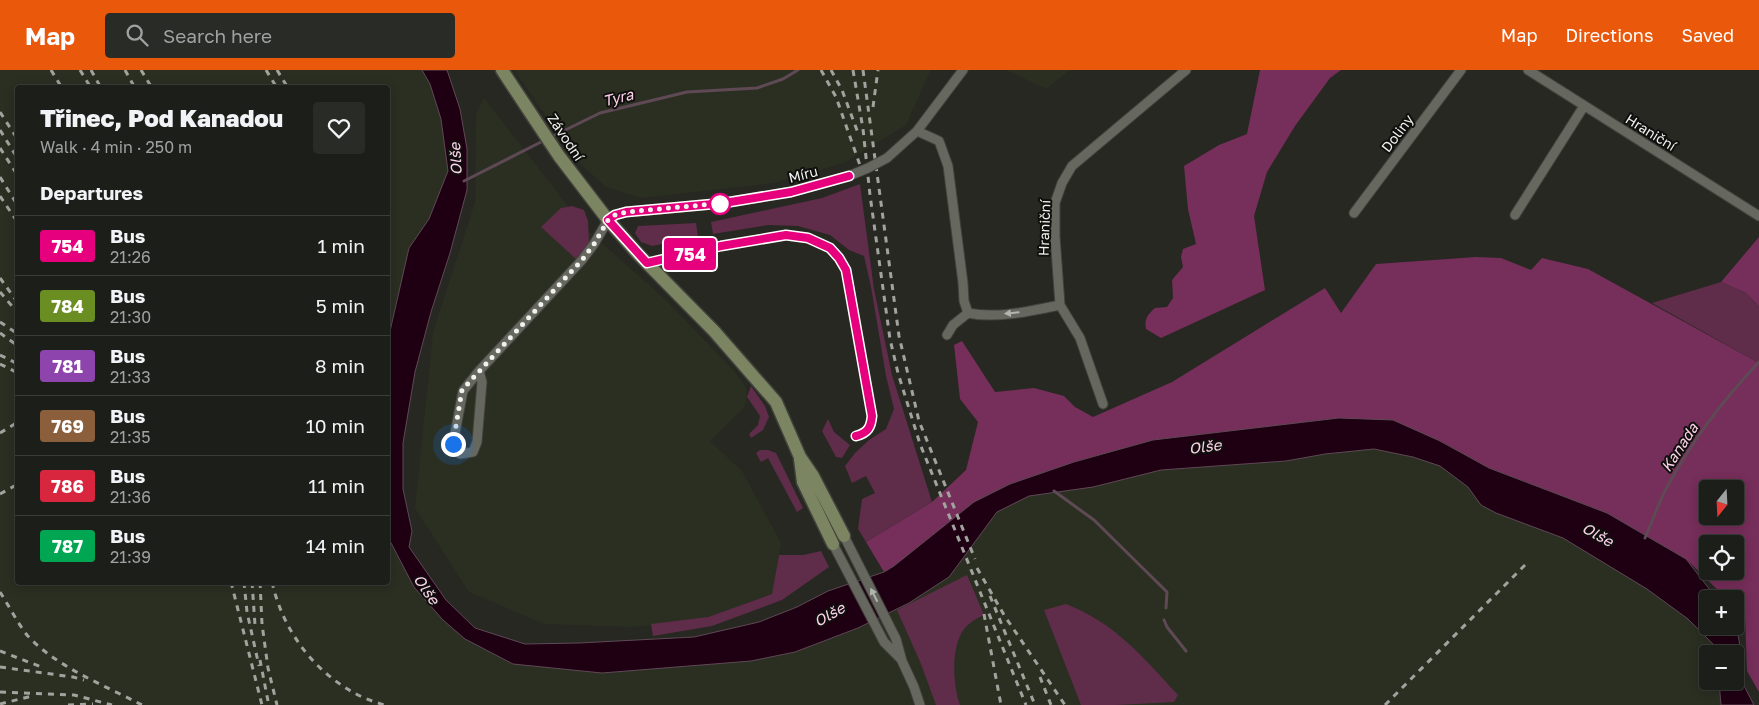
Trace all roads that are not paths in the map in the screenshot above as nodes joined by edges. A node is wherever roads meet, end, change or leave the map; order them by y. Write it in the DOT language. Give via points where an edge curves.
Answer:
graph roads {
  1 [pos="502,70"];
  2 [pos="963,70"];
  3 [pos="1186,70"];
  4 [pos="1461,70"];
  5 [pos="1528,70"];
  6 [pos="1584,106"];
  7 [pos="917,131"];
  8 [pos="1354,213"];
  9 [pos="1515,215"];
  10 [pos="1759,216"];
  11 [pos="608,220"];
  12 [pos="1060,305"];
  13 [pos="968,313"];
  14 [pos="948,335"];
  15 [pos="479,371"];
  16 [pos="1104,404"];
  17 [pos="839,540"];
  18 [pos="902,661"];
  19 [pos="920,705"];
  1 -- 11 [label="street, Závodní"];
  2 -- 7 [label="street, Míru"];
  3 -- 12 [label="street, Hraniční" via="1072,166 1062,183 1055,204"];
  4 -- 8 [label="street, Doliny"];
  5 -- 6 [label="street, Hraniční"];
  6 -- 9 [label="street"];
  6 -- 10 [label="street, Hraniční"];
  7 -- 11 [label="street, Míru, bridge" via="887,158 849,176 791,192 724,203 626,212"];
  7 -- 13 [label="street" via="938,141 948,166"];
  11 -- 15 [label="street" via="582,260"];
  11 -- 17 [label="street, Závodní" via="714,331 776,402 800,457 813,476"];
  12 -- 13 [label="street, one-way" via="981,316"];
  12 -- 16 [label="street, Hraniční" via="1080,338"];
  13 -- 14 [label="street" via="953,325"];
  15 -- 15 [label="street" via="462,390 453,444 460,454 473,452 477,442 482,382"];
  18 -- 17 [label="street, one-way" via="896,639"];
  17 -- 18 [label="street" via="884,642"];
  18 -- 19 [label="street"];
}
